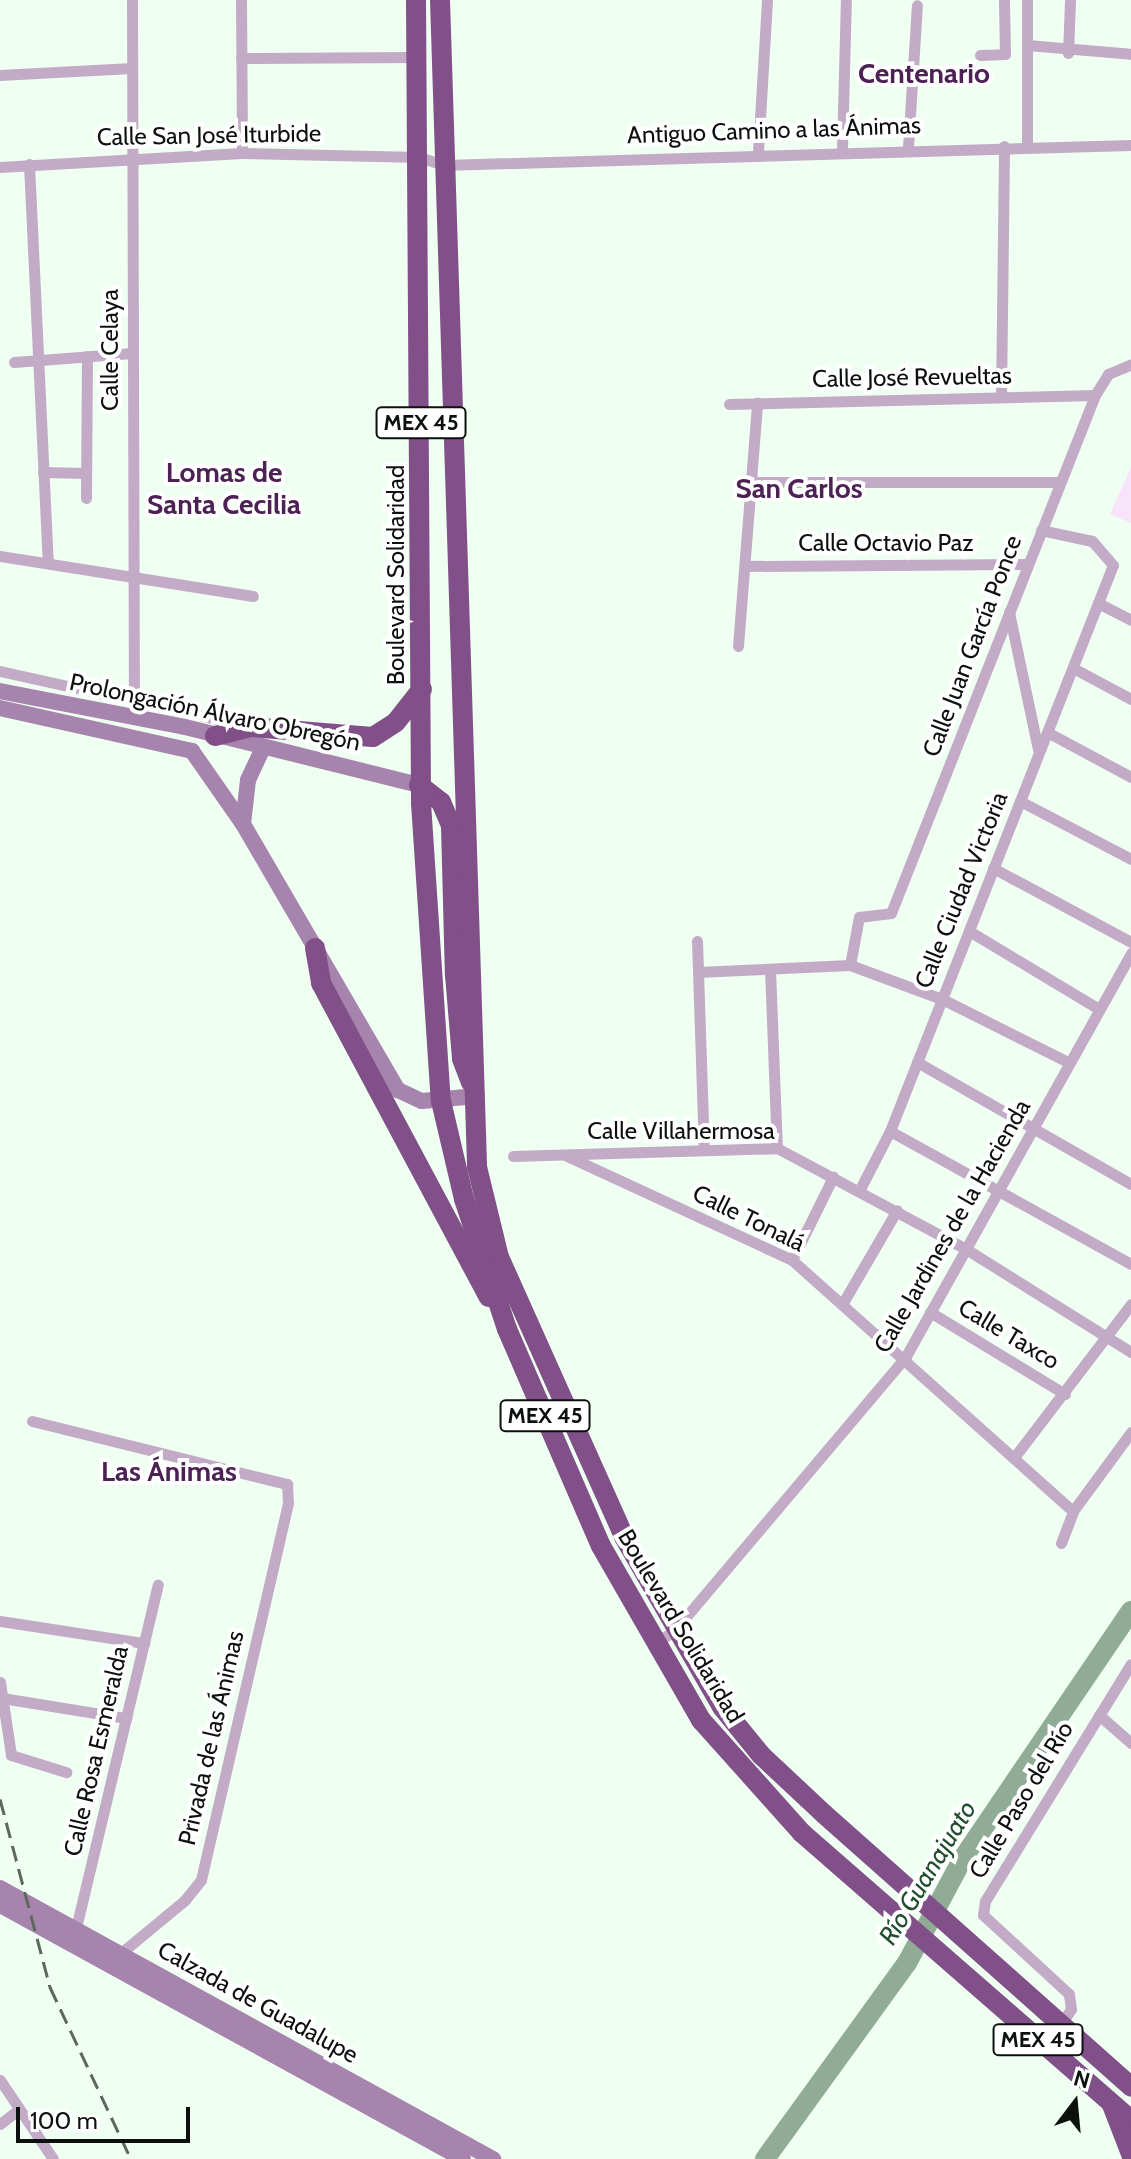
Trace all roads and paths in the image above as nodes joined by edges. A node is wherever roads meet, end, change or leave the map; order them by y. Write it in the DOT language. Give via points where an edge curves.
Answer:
graph roads {
  1 [pos="132,0"];
  2 [pos="241,0"];
  3 [pos="416,0"];
  4 [pos="440,0"];
  5 [pos="767,0"];
  6 [pos="846,0"];
  7 [pos="1004,0"];
  8 [pos="1027,0"];
  9 [pos="1070,0"];
  10 [pos="917,5"];
  11 [pos="1027,45"];
  12 [pos="1068,53"];
  13 [pos="1131,54"];
  14 [pos="980,55"];
  15 [pos="416,57"];
  16 [pos="241,58"];
  17 [pos="132,68"];
  18 [pos="0,75"];
  19 [pos="1131,145"];
  20 [pos="1004,146"];
  21 [pos="1027,146"];
  22 [pos="908,147"];
  23 [pos="842,149"];
  24 [pos="758,152"];
  25 [pos="242,153"];
  26 [pos="132,156"];
  27 [pos="419,157"];
  28 [pos="29,164"];
  29 [pos="444,165"];
  30 [pos="0,167"];
  31 [pos="132,353"];
  32 [pos="87,356"];
  33 [pos="38,360"];
  34 [pos="14,362"];
  35 [pos="1131,364"];
  36 [pos="1095,395"];
  37 [pos="1001,397"];
  38 [pos="757,403"];
  39 [pos="729,404"];
  40 [pos="43,472"];
  41 [pos="86,473"];
  42 [pos="751,482"];
  43 [pos="1060,482"];
  44 [pos="86,498"];
  45 [pos="1041,530"];
  46 [pos="0,556"];
  47 [pos="48,563"];
  48 [pos="1027,564"];
  49 [pos="745,566"];
  50 [pos="129,576"];
  51 [pos="253,596"];
  52 [pos="1098,603"];
  53 [pos="1009,609"];
  54 [pos="1131,620"];
  55 [pos="738,646"];
  56 [pos="1073,668"];
  57 [pos="0,671"];
  58 [pos="422,689"];
  59 [pos="0,691"];
  60 [pos="1131,699"];
  61 [pos="134,700"];
  62 [pos="0,708"];
  63 [pos="186,719"];
  64 [pos="252,727"];
  65 [pos="1047,732"];
  66 [pos="215,736"];
  67 [pos="263,748"];
  68 [pos="1038,759"];
  69 [pos="1131,777"];
  70 [pos="420,786"];
  71 [pos="1020,801"];
  72 [pos="243,824"];
  73 [pos="1131,859"];
  74 [pos="993,868"];
  75 [pos="969,931"];
  76 [pos="697,941"];
  77 [pos="1131,942"];
  78 [pos="315,948"];
  79 [pos="1131,953"];
  80 [pos="850,965"];
  81 [pos="770,969"];
  82 [pos="698,972"];
  83 [pos="942,999"];
  84 [pos="1099,1009"];
  85 [pos="917,1062"];
  86 [pos="1068,1062"];
  87 [pos="477,1096"];
  88 [pos="441,1101"];
  89 [pos="1035,1125"];
  90 [pos="890,1131"];
  91 [pos="777,1148"];
  92 [pos="704,1150"];
  93 [pos="563,1154"];
  94 [pos="513,1156"];
  95 [pos="833,1177"];
  96 [pos="1131,1184"];
  97 [pos="1001,1188"];
  98 [pos="859,1191"];
  99 [pos="897,1210"];
  100 [pos="966,1249"];
  101 [pos="792,1260"];
  102 [pos="1131,1264"];
  103 [pos="844,1301"];
  104 [pos="1131,1304"];
  105 [pos="930,1312"];
  106 [pos="507,1329"];
  107 [pos="1107,1337"];
  108 [pos="1131,1352"];
  109 [pos="906,1356"];
  110 [pos="1065,1394"];
  111 [pos="32,1421"];
  112 [pos="1131,1432"];
  113 [pos="1016,1455"];
  114 [pos="1073,1511"];
  115 [pos="1061,1543"];
  116 [pos="158,1585"];
  117 [pos="0,1621"];
  118 [pos="674,1631"];
  119 [pos="144,1643"];
  120 [pos="655,1643"];
  121 [pos="1131,1664"];
  122 [pos="0,1682"];
  123 [pos="2,1698"];
  124 [pos="1099,1715"];
  125 [pos="126,1718"];
  126 [pos="1131,1743"];
  127 [pos="66,1772"];
  128 [pos="0,1888"];
  129 [pos="0,1905"];
  130 [pos="76,1928"];
  131 [pos="114,1958"];
  132 [pos="1061,2024"];
  133 [pos="0,2080"];
  134 [pos="1131,2087"];
  135 [pos="1111,2102"];
  136 [pos="19,2109"];
  137 [pos="1131,2120"];
  138 [pos="0,2124"];
  139 [pos="1131,2154"];
  140 [pos="53,2159"];
  141 [pos="463,2159"];
  142 [pos="493,2159"];
  1 -- 17 [label="street, Calle Celaya"];
  2 -- 16 [label="street"];
  3 -- 15 [label="highway, Boulevard Solidaridad / MEX 45"];
  4 -- 29 [label="highway, Boulevard Solidaridad / MEX 45"];
  5 -- 24 [label="street"];
  6 -- 23 [label="street"];
  7 -- 14 [label="street" via="1005,54"];
  8 -- 11 [label="street"];
  9 -- 12 [label="street"];
  10 -- 22 [label="street"];
  11 -- 12 [label="street"];
  11 -- 21 [label="street"];
  12 -- 13 [label="street"];
  15 -- 16 [label="street"];
  15 -- 27 [label="highway, Boulevard Solidaridad / MEX 45"];
  16 -- 25 [label="street"];
  17 -- 18 [label="street"];
  17 -- 26 [label="street, Calle Celaya"];
  19 -- 21 [label="street, Antiguo Camino a las Ánimas"];
  20 -- 21 [label="street, Antiguo Camino a las Ánimas"];
  20 -- 22 [label="street, Antiguo Camino a las Ánimas"];
  20 -- 37 [label="street"];
  22 -- 23 [label="street, Antiguo Camino a las Ánimas"];
  23 -- 24 [label="street, Antiguo Camino a las Ánimas"];
  24 -- 29 [label="street, Antiguo Camino a las Ánimas"];
  25 -- 26 [label="street, Calle San José Iturbide"];
  25 -- 27 [label="street, Calle San José Iturbide"];
  26 -- 28 [label="street, Calle San José Iturbide"];
  26 -- 31 [label="street, Calle Celaya"];
  27 -- 29 [label="street, Antiguo Camino a las Ánimas"];
  27 -- 58 [label="highway, Boulevard Solidaridad / MEX 45"];
  28 -- 30 [label="street, Calle San José Iturbide"];
  28 -- 33 [label="street"];
  29 -- 87 [label="highway, Boulevard Solidaridad / MEX 45"];
  31 -- 32 [label="street"];
  31 -- 50 [label="street, Calle Celaya"];
  32 -- 33 [label="street"];
  32 -- 41 [label="street"];
  33 -- 34 [label="street"];
  33 -- 40 [label="street"];
  35 -- 36 [label="street" via="1108,374"];
  36 -- 37 [label="street, Calle José Revueltas"];
  36 -- 43 [label="street, Calle Juan García Ponce"];
  37 -- 38 [label="street, Calle José Revueltas"];
  38 -- 39 [label="street, Calle José Revueltas"];
  38 -- 42 [label="street"];
  40 -- 41 [label="street"];
  40 -- 47 [label="street"];
  41 -- 44 [label="street"];
  42 -- 43 [label="street"];
  42 -- 49 [label="street"];
  43 -- 45 [label="street, Calle Juan García Ponce"];
  45 -- 48 [label="street, Calle Juan García Ponce"];
  45 -- 52 [label="street, Calle Ciudad Victoria" via="1092,541 1113,565"];
  46 -- 47 [label="street"];
  47 -- 50 [label="street"];
  48 -- 49 [label="street, Calle Octavio Paz"];
  48 -- 53 [label="street, Calle Juan García Ponce"];
  49 -- 55 [label="street"];
  50 -- 51 [label="street"];
  50 -- 61 [label="street, Calle Celaya"];
  52 -- 54 [label="street"];
  52 -- 56 [label="street, Calle Ciudad Victoria"];
  53 -- 68 [label="street"];
  53 -- 80 [label="street, Calle Juan García Ponce" via="891,913 859,917"];
  56 -- 60 [label="street"];
  56 -- 65 [label="street, Calle Ciudad Victoria"];
  57 -- 61 [label="street"];
  58 -- 64 [label="highway" via="396,722 373,737"];
  58 -- 70 [label="highway, Boulevard Solidaridad / MEX 45"];
  59 -- 63 [label="street, Prolongación Álvaro Obregón"];
  61 -- 63 [label="street"];
  62 -- 72 [label="street, Prolongación Álvaro Obregón" via="183,747 200,758"];
  63 -- 64 [label="street"];
  63 -- 66 [label="street, Prolongación Álvaro Obregón"];
  64 -- 66 [label="highway"];
  65 -- 68 [label="street, Calle Ciudad Victoria"];
  65 -- 69 [label="street"];
  66 -- 67 [label="street, Prolongación Álvaro Obregón"];
  67 -- 70 [label="street, Prolongación Álvaro Obregón"];
  67 -- 72 [label="street" via="248,780"];
  68 -- 71 [label="street, Calle Ciudad Victoria"];
  70 -- 87 [label="highway" via="441,802 451,826 462,1059"];
  70 -- 88 [label="highway, Boulevard Solidaridad / MEX 45"];
  71 -- 73 [label="street"];
  71 -- 74 [label="street, Calle Ciudad Victoria"];
  72 -- 78 [label="street"];
  74 -- 75 [label="street, Calle Ciudad Victoria"];
  74 -- 77 [label="street"];
  75 -- 83 [label="street, Calle Ciudad Victoria"];
  75 -- 84 [label="street"];
  76 -- 82 [label="street"];
  78 -- 88 [label="street" via="398,1090 414,1100"];
  78 -- 106 [label="highway" via="321,983"];
  79 -- 84 [label="street, Calle Jardines de la Hacienda"];
  80 -- 81 [label="street"];
  80 -- 83 [label="street"];
  81 -- 82 [label="street"];
  81 -- 91 [label="street"];
  82 -- 92 [label="street"];
  83 -- 85 [label="street, Calle Ciudad Victoria"];
  83 -- 86 [label="street"];
  84 -- 86 [label="street, Calle Jardines de la Hacienda"];
  85 -- 89 [label="street"];
  85 -- 90 [label="street, Calle Ciudad Victoria"];
  86 -- 89 [label="street, Calle Jardines de la Hacienda"];
  87 -- 88 [label="street"];
  87 -- 118 [label="highway, Boulevard Solidaridad / MEX 45" via="477,1167 499,1257 619,1527"];
  88 -- 106 [label="highway, Boulevard Solidaridad / MEX 45" via="464,1199"];
  89 -- 96 [label="street"];
  89 -- 97 [label="street, Calle Jardines de la Hacienda"];
  90 -- 97 [label="street"];
  90 -- 98 [label="street, Calle Ciudad Victoria"];
  91 -- 92 [label="street, Calle Villahermosa"];
  91 -- 95 [label="street, Calle Villahermosa"];
  92 -- 93 [label="street, Calle Villahermosa"];
  93 -- 94 [label="street, Calle Villahermosa"];
  93 -- 101 [label="street, Calle Tonalá"];
  95 -- 98 [label="street, Calle Villahermosa"];
  95 -- 101 [label="street"];
  97 -- 100 [label="street, Calle Jardines de la Hacienda"];
  97 -- 102 [label="street"];
  98 -- 99 [label="street, Calle Villahermosa"];
  99 -- 100 [label="street, Calle Villahermosa"];
  99 -- 103 [label="street"];
  100 -- 105 [label="street, Calle Jardines de la Hacienda"];
  100 -- 107 [label="street, Calle Villahermosa"];
  101 -- 103 [label="street, Calle Tonalá"];
  103 -- 109 [label="street, Calle Tonalá"];
  104 -- 107 [label="street"];
  105 -- 109 [label="street, Calle Jardines de la Hacienda"];
  105 -- 110 [label="street, Calle Taxco"];
  106 -- 120 [label="highway, Boulevard Solidaridad / MEX 45" via="601,1546"];
  107 -- 108 [label="street, Calle Villahermosa"];
  107 -- 110 [label="street"];
  109 -- 113 [label="street, Calle Tonalá"];
  109 -- 118 [label="street, Calle Jardines de la Hacienda"];
  110 -- 113 [label="street"];
  111 -- 131 [label="street, Privada de las Ánimas" via="287,1484 201,1880 185,1900"];
  112 -- 114 [label="street"];
  113 -- 114 [label="street, Calle Tonalá"];
  114 -- 115 [label="street"];
  116 -- 119 [label="street, Calle Rosa Esmeralda"];
  117 -- 119 [label="street"];
  118 -- 120 [label="street, Calle Jardines de la Hacienda"];
  118 -- 132 [label="highway, Boulevard Solidaridad / MEX 45" via="761,1755"];
  119 -- 125 [label="street, Calle Rosa Esmeralda"];
  120 -- 135 [label="highway, Boulevard Solidaridad / MEX 45" via="701,1720 744,1771 904,1926"];
  121 -- 124 [label="street, Calle Paso del Río"];
  122 -- 123 [label="street"];
  123 -- 125 [label="street"];
  123 -- 127 [label="street" via="11,1755"];
  124 -- 126 [label="street"];
  124 -- 132 [label="street, Calle Paso del Río" via="985,1901 983,1915 1069,1994 1071,2009"];
  125 -- 130 [label="street, Calle Rosa Esmeralda"];
  128 -- 130 [label="street, Calzada de Guadalupe"];
  129 -- 131 [label="street, Calzada de Guadalupe"];
  130 -- 131 [label="street, Calzada de Guadalupe"];
  131 -- 141 [label="street, Calzada de Guadalupe"];
  131 -- 142 [label="street, Calzada de Guadalupe"];
  132 -- 134 [label="highway, Boulevard Solidaridad / MEX 45"];
  133 -- 136 [label="street"];
  135 -- 137 [label="highway, Boulevard Solidaridad / MEX 45"];
  135 -- 139 [label="highway"];
  136 -- 138 [label="street"];
  136 -- 140 [label="street"];
}
